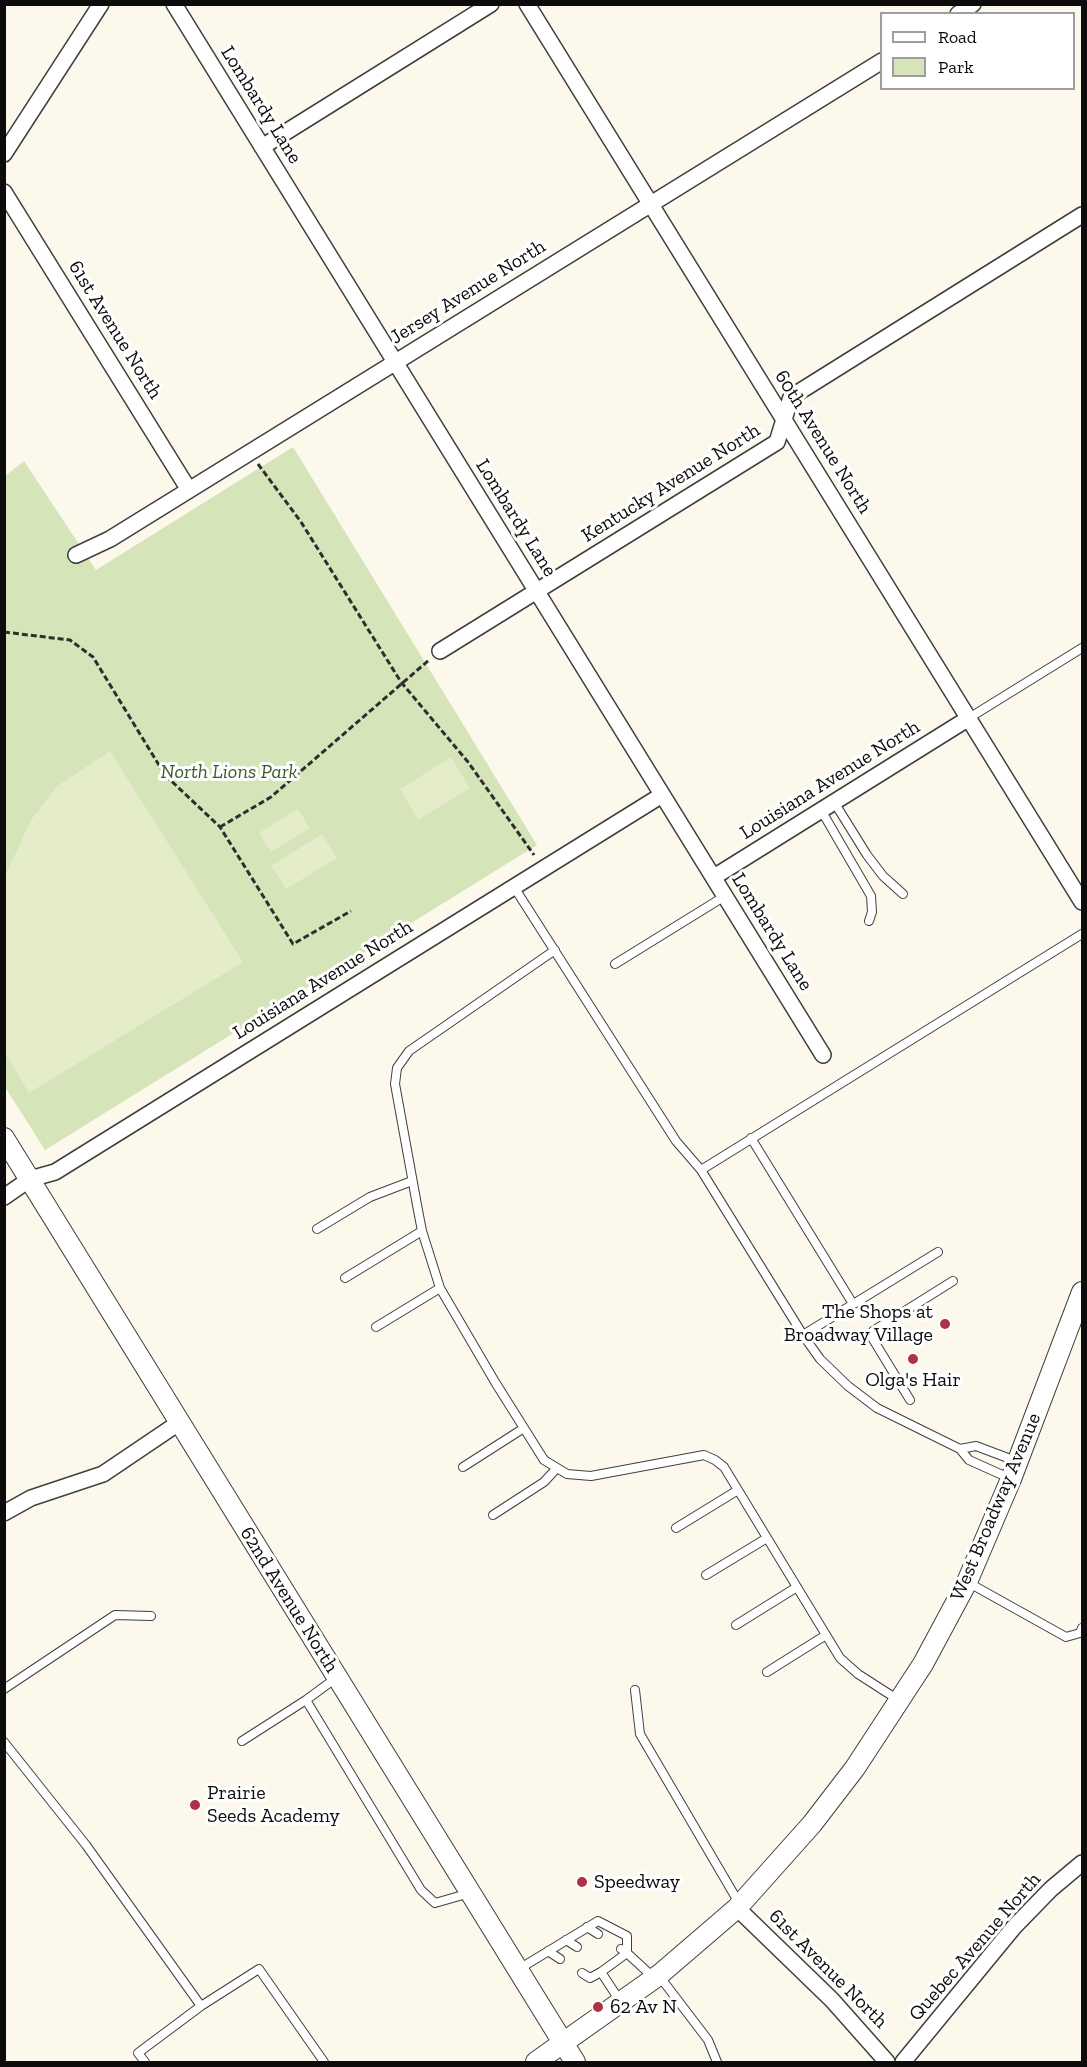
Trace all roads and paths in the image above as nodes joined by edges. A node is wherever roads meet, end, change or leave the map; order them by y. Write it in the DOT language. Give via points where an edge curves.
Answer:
graph roads {
  1 [pos="101,4"];
  2 [pos="174,4"];
  3 [pos="491,4"];
  4 [pos="527,4"];
  5 [pos="880,62"];
  6 [pos="262,147"];
  7 [pos="4,154"];
  8 [pos="4,192"];
  9 [pos="650,204"];
  10 [pos="1083,215"];
  11 [pos="395,363"];
  12 [pos="784,420"];
  13 [pos="250,452"];
  14 [pos="189,490"];
  15 [pos="76,555"];
  16 [pos="537,592"];
  17 [pos="4,632"];
  18 [pos="1083,648"];
  19 [pos="440,651"];
  20 [pos="401,682"];
  21 [pos="969,718"];
  22 [pos="662,795"];
  23 [pos="827,806"];
  24 [pos="220,827"];
  25 [pos="542,870"];
  26 [pos="714,877"];
  27 [pos="514,887"];
  28 [pos="903,894"];
  29 [pos="725,896"];
  30 [pos="1083,902"];
  31 [pos="351,911"];
  32 [pos="869,921"];
  33 [pos="1083,934"];
  34 [pos="555,950"];
  35 [pos="615,964"];
  36 [pos="823,1054"];
  37 [pos="4,1138"];
  38 [pos="751,1138"];
  39 [pos="701,1170"];
  40 [pos="30,1179"];
  41 [pos="412,1181"];
  42 [pos="4,1197"];
  43 [pos="317,1229"];
  44 [pos="422,1231"];
  45 [pos="938,1252"];
  46 [pos="345,1278"];
  47 [pos="953,1281"];
  48 [pos="440,1288"];
  49 [pos="1083,1292"];
  50 [pos="853,1304"];
  51 [pos="376,1327"];
  52 [pos="803,1335"];
  53 [pos="910,1400"];
  54 [pos="180,1422"];
  55 [pos="524,1428"];
  56 [pos="960,1449"];
  57 [pos="463,1467"];
  58 [pos="556,1469"];
  59 [pos="1014,1470"];
  60 [pos="738,1490"];
  61 [pos="4,1514"];
  62 [pos="493,1515"];
  63 [pos="676,1528"];
  64 [pos="767,1538"];
  65 [pos="706,1575"];
  66 [pos="967,1582"];
  67 [pos="797,1587"];
  68 [pos="152,1616"];
  69 [pos="736,1625"];
  70 [pos="1083,1628"];
  71 [pos="826,1635"];
  72 [pos="766,1672"];
  73 [pos="337,1677"];
  74 [pos="4,1689"];
  75 [pos="635,1690"];
  76 [pos="306,1700"];
  77 [pos="900,1701"];
  78 [pos="242,1741"];
  79 [pos="4,1742"];
  80 [pos="1083,1863"];
  81 [pos="470,1893"];
  82 [pos="738,1906"];
  83 [pos="587,1927"];
  84 [pos="598,1934"];
  85 [pos="567,1940"];
  86 [pos="577,1947"];
  87 [pos="548,1951"];
  88 [pos="624,1951"];
  89 [pos="560,1959"];
  90 [pos="600,1962"];
  91 [pos="604,1969"];
  92 [pos="518,1970"];
  93 [pos="582,1973"];
  94 [pos="656,1977"];
  95 [pos="621,2002"];
  96 [pos="201,2006"];
  97 [pos="563,2043"];
  98 [pos="145,2062"];
  99 [pos="324,2062"];
  100 [pos="536,2062"];
  101 [pos="576,2062"];
  102 [pos="717,2062"];
  103 [pos="887,2062"];
  104 [pos="903,2062"];
  1 -- 7 [label="street"];
  2 -- 6 [label="street, Lombardy Lane"];
  3 -- 6 [label="street"];
  4 -- 9 [label="street, 60th Avenue North"];
  5 -- 9 [label="street, Jersey Avenue North"];
  6 -- 11 [label="street, Lombardy Lane"];
  8 -- 14 [label="street, 61st Avenue North"];
  9 -- 11 [label="street, Jersey Avenue North"];
  9 -- 12 [label="street, 60th Avenue North"];
  10 -- 12 [label="street, Kentucky Avenue North" via="791,397"];
  11 -- 13 [label="street, Jersey Avenue North"];
  11 -- 16 [label="street, Lombardy Lane"];
  12 -- 16 [label="street, Kentucky Avenue North" via="777,442"];
  12 -- 21 [label="street, 60th Avenue North"];
  13 -- 14 [label="street, Jersey Avenue North"];
  13 -- 20 [label="path" via="301,522"];
  14 -- 15 [label="street, Jersey Avenue North" via="110,539"];
  16 -- 19 [label="street, Kentucky Avenue North"];
  16 -- 22 [label="street, Lombardy Lane"];
  17 -- 24 [label="path" via="53,636 82,647 93,657 165,775"];
  18 -- 21 [label="lane"];
  19 -- 20 [label="path"];
  20 -- 24 [label="path" via="271,797"];
  20 -- 25 [label="path" via="468,762"];
  21 -- 23 [label="street, Louisiana Avenue North"];
  21 -- 30 [label="street, 60th Avenue North"];
  22 -- 25 [label="street, Louisiana Avenue North"];
  22 -- 26 [label="street, Lombardy Lane"];
  23 -- 26 [label="street, Louisiana Avenue North"];
  23 -- 28 [label="lane" via="883,876"];
  23 -- 32 [label="lane" via="871,896"];
  24 -- 31 [label="path" via="293,944"];
  25 -- 27 [label="street, Louisiana Avenue North"];
  26 -- 29 [label="street, Lombardy Lane"];
  27 -- 34 [label="lane"];
  27 -- 40 [label="street, Louisiana Avenue North" via="55,1172"];
  29 -- 35 [label="lane"];
  29 -- 36 [label="street, Lombardy Lane"];
  33 -- 38 [label="lane"];
  34 -- 39 [label="lane" via="676,1141"];
  34 -- 41 [label="lane" via="409,1051 397,1068 395,1084"];
  37 -- 40 [label="street, 62nd Avenue North"];
  38 -- 39 [label="lane"];
  38 -- 50 [label="lane"];
  39 -- 52 [label="lane"];
  40 -- 42 [label="street, Louisiana Avenue North"];
  40 -- 54 [label="street, 62nd Avenue North"];
  41 -- 43 [label="lane" via="370,1197"];
  41 -- 44 [label="lane"];
  44 -- 46 [label="lane"];
  44 -- 48 [label="lane"];
  45 -- 50 [label="lane"];
  47 -- 53 [label="lane" via="873,1331 871,1336"];
  48 -- 51 [label="lane"];
  48 -- 55 [label="lane"];
  49 -- 59 [label="street, West Broadway Avenue"];
  50 -- 52 [label="lane"];
  52 -- 56 [label="lane" via="820,1359 877,1408"];
  54 -- 61 [label="street" via="103,1474 31,1498"];
  54 -- 73 [label="street, 62nd Avenue North"];
  55 -- 57 [label="lane"];
  55 -- 58 [label="lane" via="544,1460"];
  56 -- 59 [label="lane" via="969,1460"];
  56 -- 59 [label="lane" via="976,1446"];
  58 -- 60 [label="lane" via="591,1476 704,1455 724,1467"];
  58 -- 62 [label="lane" via="544,1482"];
  59 -- 66 [label="street, West Broadway Avenue"];
  60 -- 63 [label="lane"];
  60 -- 64 [label="lane"];
  64 -- 65 [label="lane"];
  64 -- 67 [label="lane"];
  66 -- 70 [label="lane" via="1066,1637 1080,1633"];
  66 -- 77 [label="street, West Broadway Avenue"];
  67 -- 69 [label="lane"];
  67 -- 71 [label="lane"];
  68 -- 74 [label="lane" via="115,1615"];
  71 -- 72 [label="lane"];
  71 -- 77 [label="lane" via="840,1658"];
  73 -- 76 [label="lane"];
  73 -- 81 [label="street, 62nd Avenue North"];
  75 -- 82 [label="lane" via="640,1734"];
  76 -- 78 [label="lane"];
  76 -- 81 [label="lane" via="422,1890 435,1904"];
  77 -- 82 [label="street, West Broadway Avenue" via="812,1824"];
  79 -- 96 [label="lane" via="86,1845"];
  80 -- 104 [label="street, Quebec Avenue North" via="1014,1927"];
  81 -- 92 [label="street, 62nd Avenue North"];
  82 -- 94 [label="street, West Broadway Avenue"];
  82 -- 103 [label="street, 61st Avenue North" via="832,2000"];
  83 -- 84 [label="lane"];
  83 -- 85 [label="lane"];
  83 -- 88 [label="lane" via="598,1921 627,1936"];
  85 -- 86 [label="lane"];
  85 -- 87 [label="lane"];
  87 -- 89 [label="lane"];
  87 -- 92 [label="lane"];
  88 -- 91 [label="lane"];
  88 -- 94 [label="lane"];
  90 -- 91 [label="lane"];
  91 -- 93 [label="lane" via="590,1978"];
  91 -- 95 [label="lane"];
  92 -- 97 [label="street, 62nd Avenue North"];
  94 -- 95 [label="street, West Broadway Avenue"];
  94 -- 102 [label="lane" via="708,2040"];
  95 -- 97 [label="street, West Broadway Avenue"];
  96 -- 98 [label="lane" via="138,2053"];
  96 -- 99 [label="lane" via="259,1969"];
  97 -- 100 [label="street, West Broadway Avenue"];
  97 -- 101 [label="street, 62nd Avenue North"];
}
